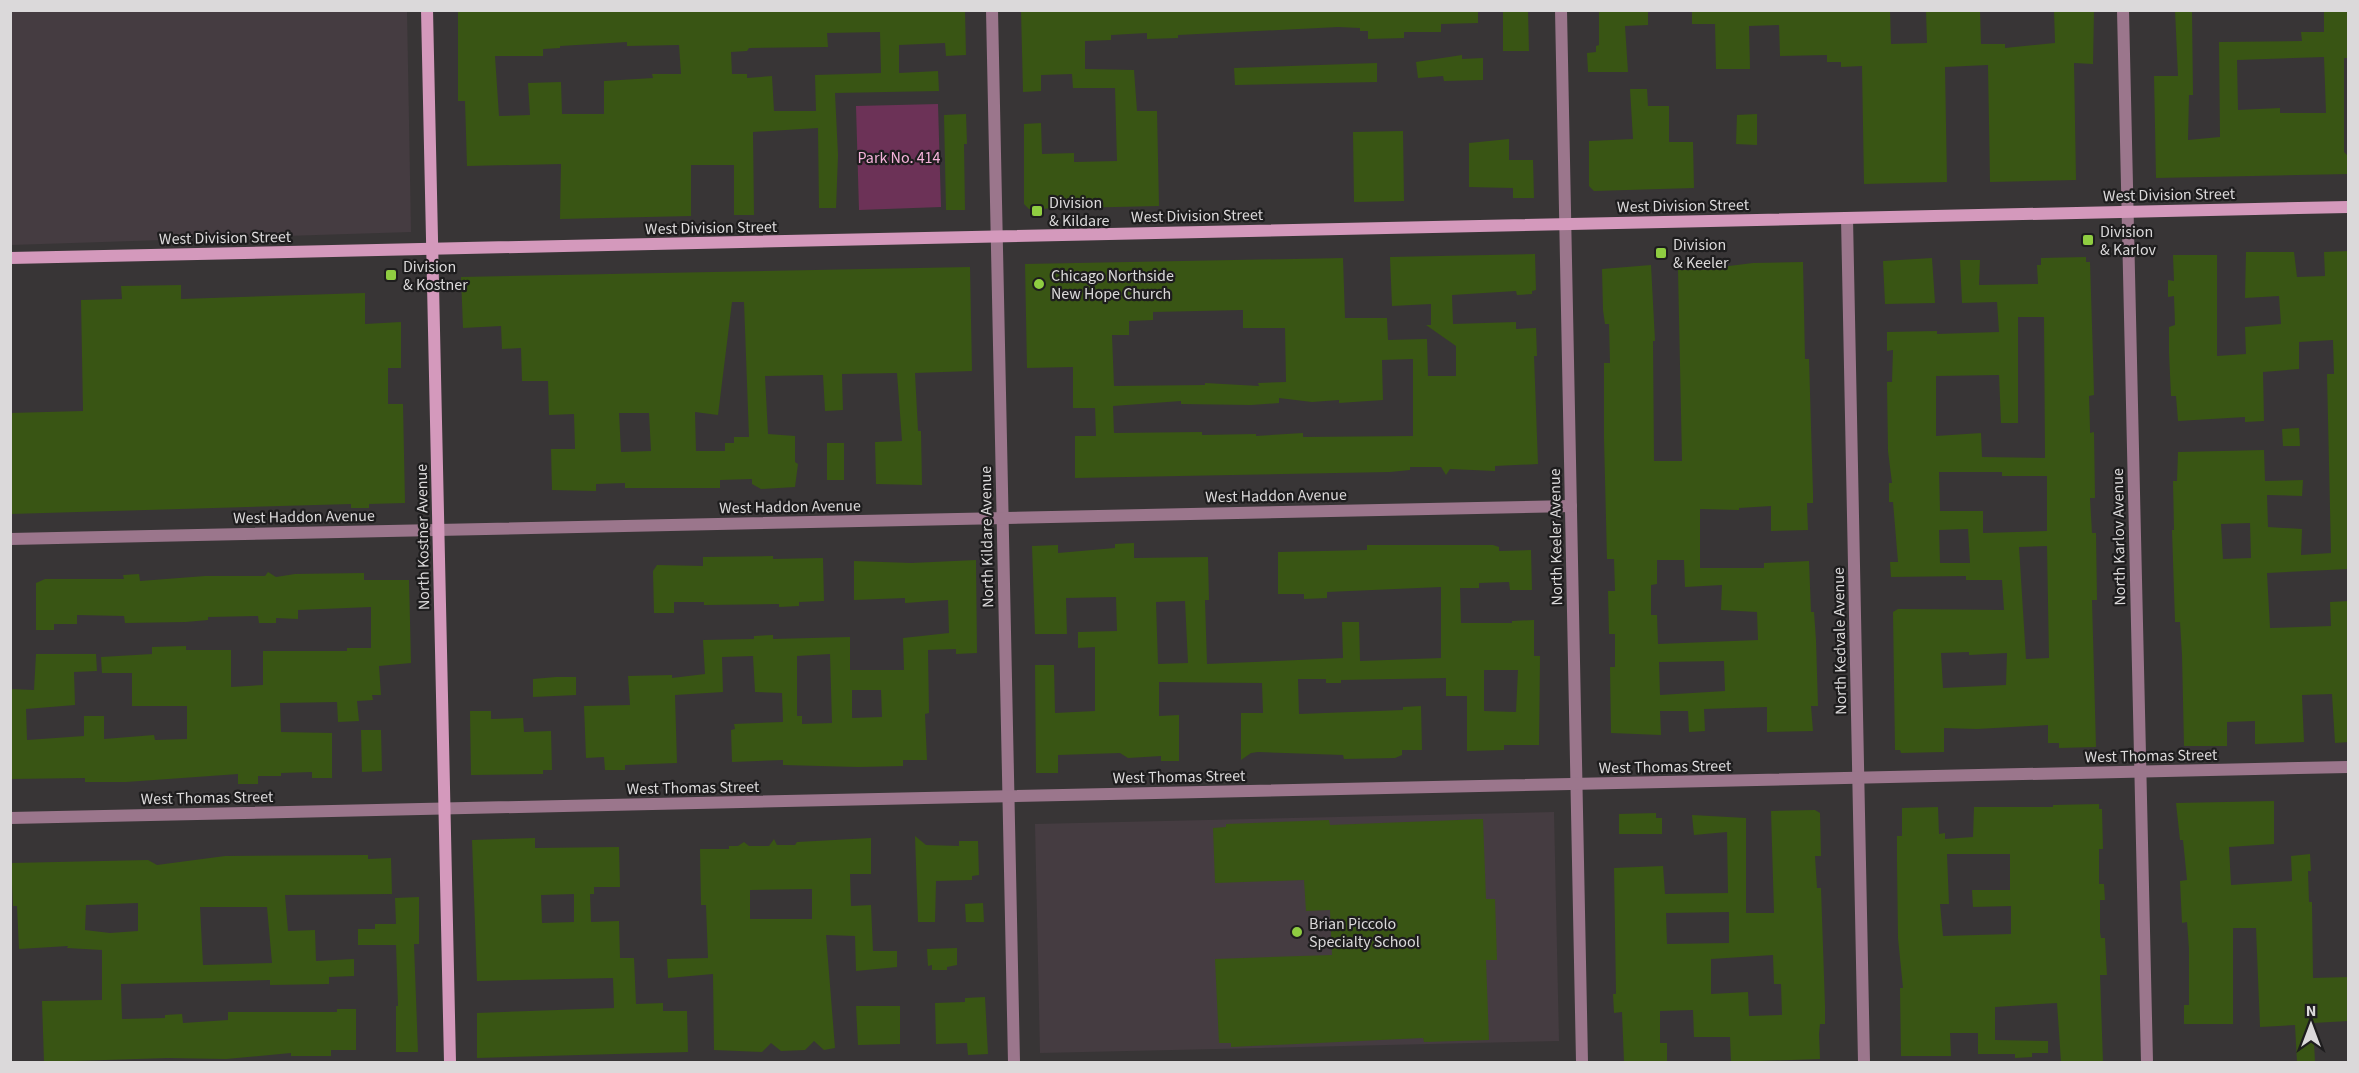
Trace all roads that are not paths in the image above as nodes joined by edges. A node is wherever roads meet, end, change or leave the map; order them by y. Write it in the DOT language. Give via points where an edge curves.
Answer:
graph roads {
  1 [pos="428,10"];
  2 [pos="992,10"];
  3 [pos="1561,10"];
  4 [pos="2123,10"];
  5 [pos="2349,207"];
  6 [pos="2128,212"];
  7 [pos="1847,218"];
  8 [pos="1565,224"];
  9 [pos="997,237"];
  10 [pos="432,249"];
  11 [pos="10,258"];
  12 [pos="1570,506"];
  13 [pos="1002,518"];
  14 [pos="438,530"];
  15 [pos="10,539"];
  16 [pos="2349,768"];
  17 [pos="2140,772"];
  18 [pos="1858,778"];
  19 [pos="1576,784"];
  20 [pos="1008,796"];
  21 [pos="444,808"];
  22 [pos="10,818"];
  23 [pos="450,1062"];
  24 [pos="1014,1062"];
  25 [pos="1582,1062"];
  26 [pos="1864,1062"];
  27 [pos="2147,1062"];
  1 -- 10 [label="main road, North Kostner Avenue"];
  2 -- 9 [label="street, North Kildare Avenue"];
  3 -- 8 [label="street, North Keeler Avenue"];
  4 -- 6 [label="street, North Karlov Avenue"];
  5 -- 6 [label="main road, West Division Street"];
  6 -- 7 [label="main road, West Division Street"];
  6 -- 17 [label="street, North Karlov Avenue"];
  7 -- 8 [label="main road, West Division Street"];
  7 -- 18 [label="street, North Kedvale Avenue"];
  8 -- 9 [label="main road, West Division Street"];
  8 -- 12 [label="street, North Keeler Avenue"];
  9 -- 10 [label="main road, West Division Street"];
  9 -- 13 [label="street, North Kildare Avenue"];
  10 -- 11 [label="main road, West Division Street"];
  10 -- 14 [label="main road, North Kostner Avenue"];
  12 -- 13 [label="street, West Haddon Avenue"];
  12 -- 19 [label="street, North Keeler Avenue"];
  13 -- 14 [label="street, West Haddon Avenue"];
  13 -- 20 [label="street, North Kildare Avenue"];
  14 -- 15 [label="street, West Haddon Avenue"];
  14 -- 21 [label="main road, North Kostner Avenue"];
  16 -- 17 [label="street, West Thomas Street"];
  17 -- 18 [label="street, West Thomas Street"];
  17 -- 27 [label="street, North Karlov Avenue"];
  18 -- 19 [label="street, West Thomas Street"];
  18 -- 26 [label="street, North Kedvale Avenue"];
  19 -- 20 [label="street, West Thomas Street"];
  19 -- 25 [label="street, North Keeler Avenue"];
  20 -- 21 [label="street, West Thomas Street"];
  20 -- 24 [label="street, North Kildare Avenue"];
  21 -- 22 [label="street, West Thomas Street"];
  21 -- 23 [label="main road, North Kostner Avenue"];
}
